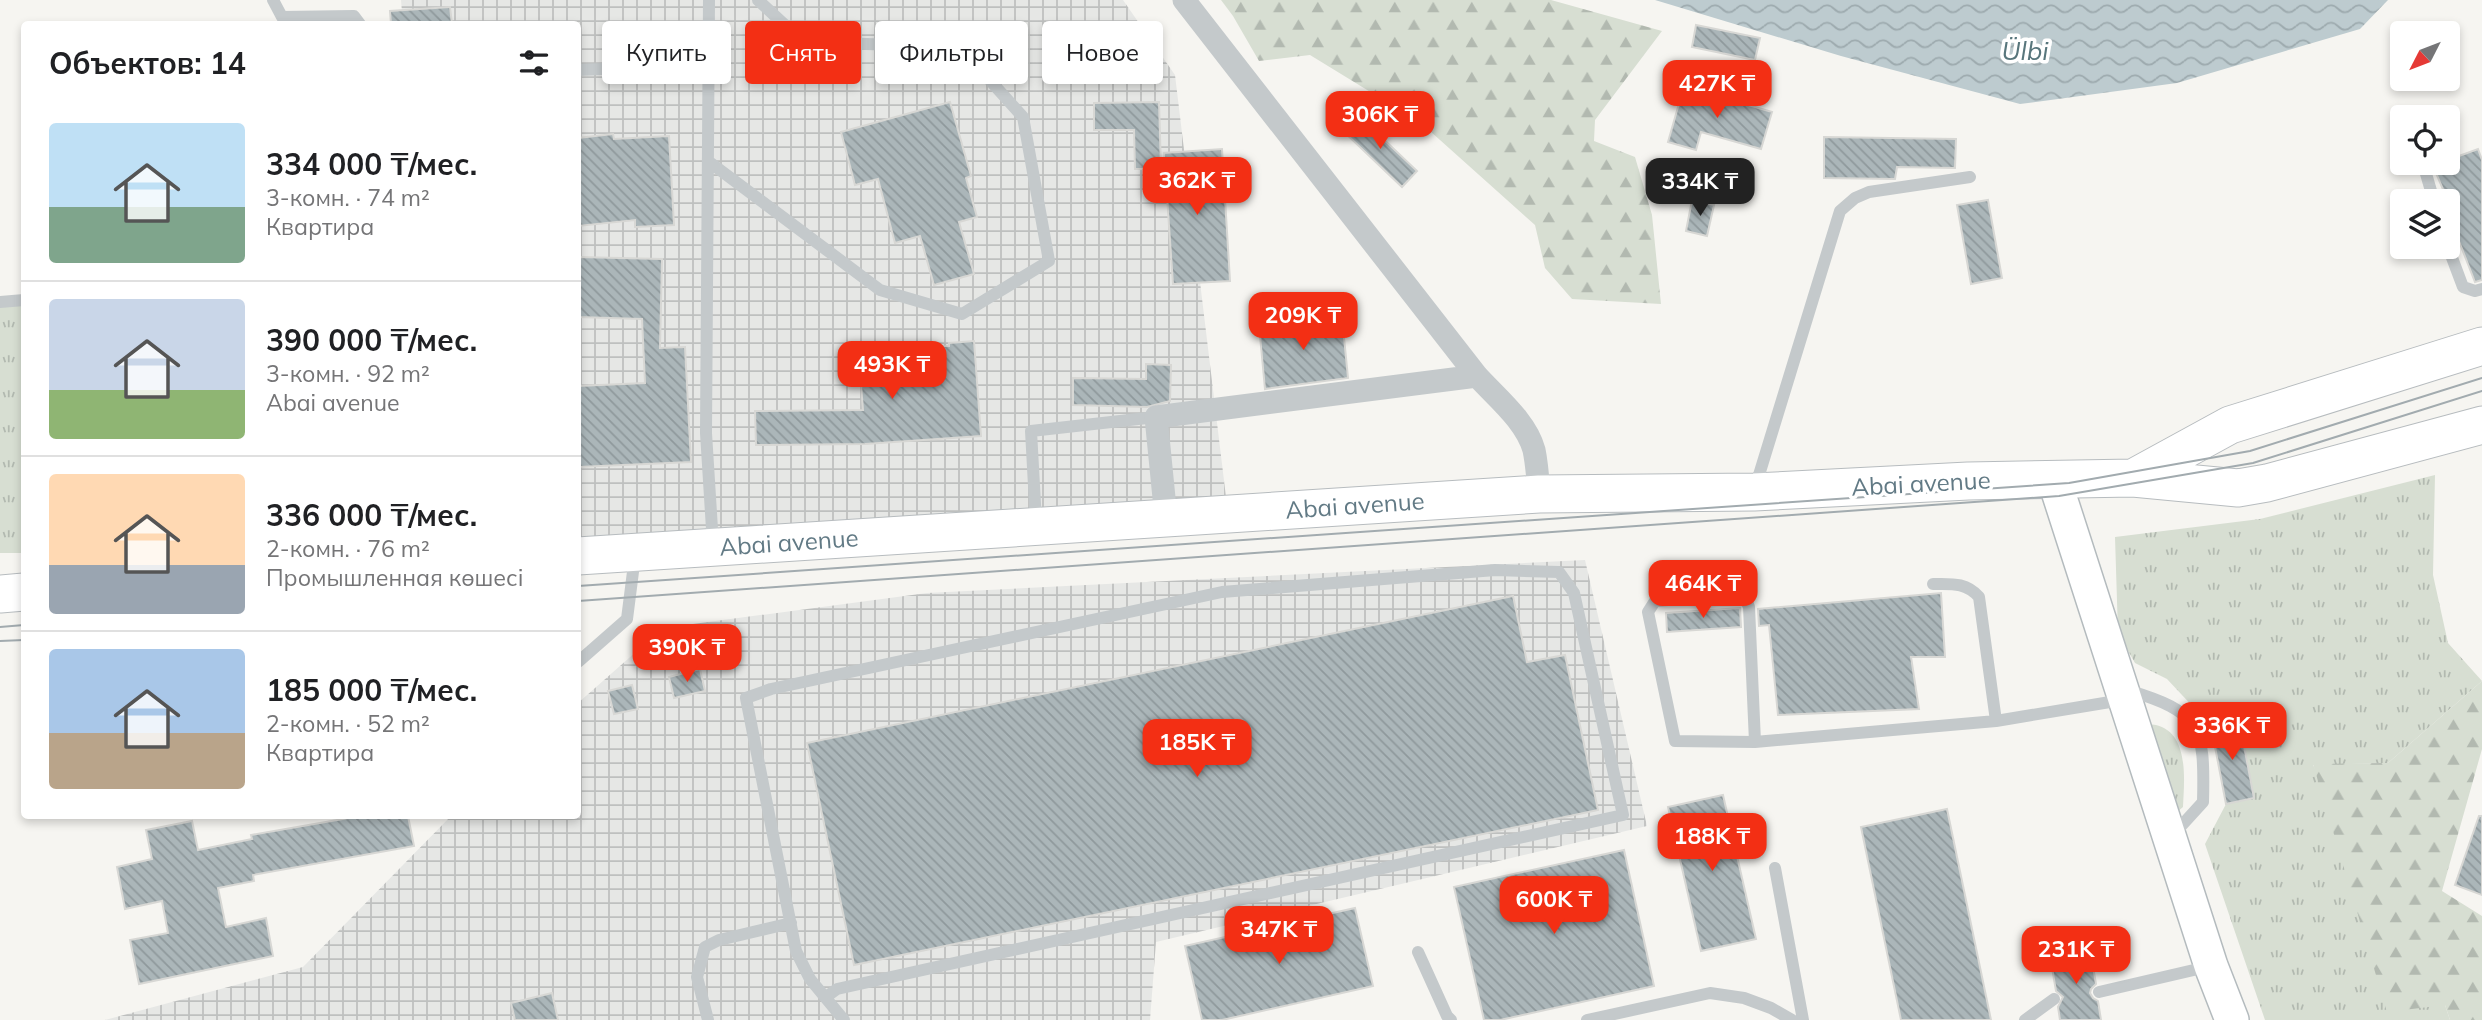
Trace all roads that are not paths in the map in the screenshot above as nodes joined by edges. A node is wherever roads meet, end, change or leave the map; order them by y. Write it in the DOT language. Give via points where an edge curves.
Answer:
graph roads {
  1 [pos="273,0"];
  2 [pos="709,0"];
  3 [pos="758,0"];
  4 [pos="1184,0"];
  5 [pos="282,21"];
  6 [pos="358,21"];
  7 [pos="709,21"];
  8 [pos="602,69"];
  9 [pos="581,70"];
  10 [pos="708,84"];
  11 [pos="708,161"];
  12 [pos="1970,177"];
  13 [pos="2452,259"];
  14 [pos="2482,289"];
  15 [pos="21,300"];
  16 [pos="0,302"];
  17 [pos="2482,346"];
  18 [pos="1476,376"];
  19 [pos="1156,417"];
  20 [pos="2482,425"];
  21 [pos="2133,478"];
  22 [pos="2054,479"];
  23 [pos="1754,492"];
  24 [pos="1539,494"];
  25 [pos="1166,518"];
  26 [pos="1036,527"];
  27 [pos="713,548"];
  28 [pos="635,553"];
  29 [pos="581,556"];
  30 [pos="1933,584"];
  31 [pos="21,592"];
  32 [pos="0,594"];
  33 [pos="581,659"];
  34 [pos="2124,694"];
  35 [pos="1996,721"];
  36 [pos="1755,742"];
  37 [pos="2170,839"];
  38 [pos="1775,868"];
  39 [pos="790,923"];
  40 [pos="1418,952"];
  41 [pos="2211,966"];
  42 [pos="2099,992"];
  43 [pos="826,998"];
  44 [pos="2054,999"];
  45 [pos="708,1020"];
  46 [pos="844,1020"];
  47 [pos="1451,1020"];
  48 [pos="1587,1020"];
  49 [pos="1792,1020"];
  50 [pos="1803,1020"];
  51 [pos="2025,1020"];
  52 [pos="2232,1020"];
  1 -- 5 [label="lane"];
  2 -- 7 [label="lane"];
  3 -- 11 [label="lane" via="803,42 960,47 1023,117 1049,261 962,314 880,290"];
  4 -- 18 [label="street"];
  5 -- 6 [label="lane" via="354,16"];
  8 -- 9 [label="lane"];
  10 -- 11 [label="lane"];
  11 -- 27 [label="lane" via="706,433"];
  12 -- 23 [label="lane" via="1869,192 1840,211"];
  13 -- 14 [label="lane" via="2463,288"];
  15 -- 16 [label="lane"];
  17 -- 21 [label="main road, Abai avenue" via="2230,425"];
  18 -- 19 [label="street"];
  18 -- 24 [label="street" via="1528,434"];
  19 -- 25 [label="street"];
  19 -- 26 [label="lane" via="1031,431"];
  20 -- 21 [label="main road, Abai avenue" via="2238,488"];
  21 -- 22 [label="main road, Abai avenue"];
  22 -- 23 [label="main road, Abai avenue"];
  22 -- 34 [label="main road"];
  23 -- 24 [label="main road, Abai avenue"];
  24 -- 25 [label="main road, Abai avenue"];
  25 -- 26 [label="main road, Abai avenue"];
  26 -- 27 [label="main road, Abai avenue"];
  27 -- 28 [label="main road, Abai avenue"];
  28 -- 29 [label="main road, Abai avenue"];
  28 -- 33 [label="lane" via="627,619"];
  30 -- 35 [label="lane" via="1962,584 1979,597"];
  31 -- 32 [label="main road"];
  34 -- 35 [label="lane"];
  34 -- 37 [label="main road"];
  34 -- 37 [label="lane" via="2163,701 2185,714 2198,732 2204,765 2203,802"];
  35 -- 36 [label="lane"];
  36 -- 36 [label="lane" via="1675,741 1648,612 1655,601 1731,595 1747,601"];
  37 -- 41 [label="main road"];
  38 -- 50 [label="lane"];
  39 -- 43 [label="lane" via="796,951"];
  39 -- 43 [label="lane" via="746,698 1222,592 1495,569 1559,572 1574,593 1623,815 837,989"];
  39 -- 45 [label="lane" via="705,947 697,977"];
  40 -- 47 [label="lane"];
  41 -- 42 [label="lane"];
  41 -- 52 [label="main road"];
  43 -- 46 [label="lane"];
  44 -- 51 [label="lane"];
  48 -- 49 [label="lane" via="1710,993 1744,998"];
}
